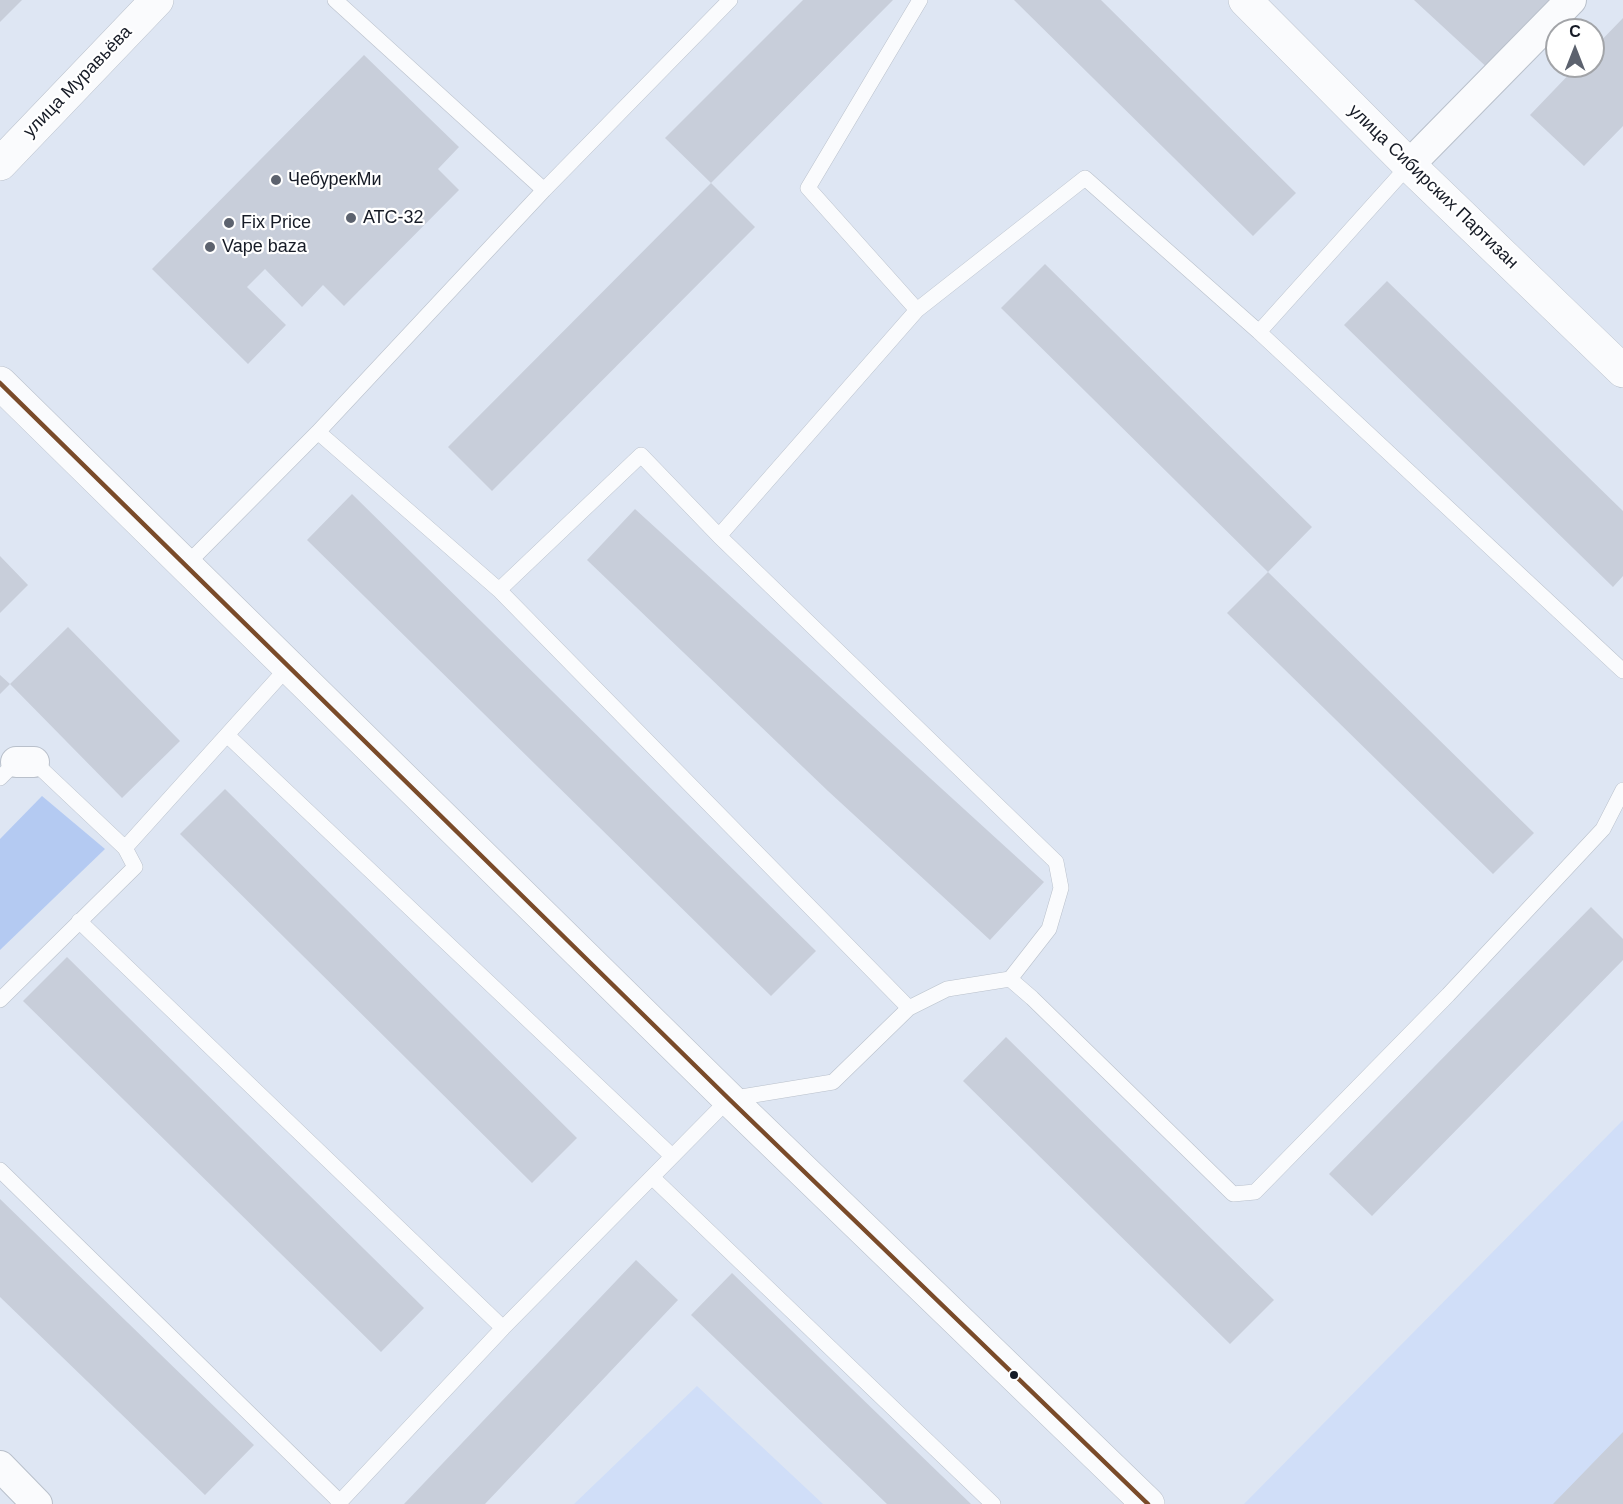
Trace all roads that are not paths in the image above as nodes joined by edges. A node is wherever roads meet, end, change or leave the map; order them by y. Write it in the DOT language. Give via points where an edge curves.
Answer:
graph roads {
  1 [pos="157,0"];
  2 [pos="335,0"];
  3 [pos="729,0"];
  4 [pos="920,0"];
  5 [pos="1245,0"];
  6 [pos="1571,0"];
  7 [pos="0,164"];
  8 [pos="1409,165"];
  9 [pos="544,190"];
  10 [pos="917,310"];
  11 [pos="1259,332"];
  12 [pos="1623,371"];
  13 [pos="0,383"];
  14 [pos="318,432"];
  15 [pos="719,536"];
  16 [pos="186,565"];
  17 [pos="499,590"];
  18 [pos="288,667"];
  19 [pos="1623,671"];
  20 [pos="227,735"];
  21 [pos="17,767"];
  22 [pos="1623,790"];
  23 [pos="125,848"];
  24 [pos="79,921"];
  25 [pos="1010,979"];
  26 [pos="0,1000"];
  27 [pos="909,1008"];
  28 [pos="729,1100"];
  29 [pos="672,1156"];
  30 [pos="0,1170"];
  31 [pos="653,1178"];
  32 [pos="503,1328"];
  33 [pos="0,1466"];
  34 [pos="339,1503"];
  35 [pos="37,1504"];
  36 [pos="993,1504"];
  37 [pos="1148,1504"];
  1 -- 7 [label="main road, улица Муравьёва"];
  2 -- 9 [label="lane"];
  3 -- 9 [label="lane"];
  4 -- 10 [label="lane" via="808,188"];
  5 -- 8 [label="main road, улица Сибирских Партизан"];
  6 -- 8 [label="street"];
  8 -- 11 [label="lane"];
  8 -- 12 [label="main road, улица Сибирских Партизан"];
  9 -- 14 [label="lane"];
  10 -- 11 [label="lane" via="1085,178"];
  10 -- 15 [label="lane"];
  11 -- 19 [label="lane"];
  13 -- 16 [label="main road"];
  14 -- 16 [label="lane"];
  14 -- 17 [label="lane"];
  15 -- 17 [label="lane" via="641,455"];
  15 -- 25 [label="lane" via="1056,862 1061,888 1048,929"];
  16 -- 18 [label="main road"];
  17 -- 27 [label="lane"];
  18 -- 20 [label="lane"];
  18 -- 28 [label="main road"];
  20 -- 23 [label="lane"];
  20 -- 29 [label="lane"];
  21 -- 23 [label="lane"];
  22 -- 25 [label="lane" via="1603,829 1448,995 1254,1192 1233,1194"];
  23 -- 24 [label="lane" via="135,867"];
  24 -- 26 [label="lane"];
  24 -- 32 [label="lane"];
  25 -- 27 [label="lane" via="947,989"];
  27 -- 28 [label="lane" via="833,1082"];
  28 -- 29 [label="lane"];
  28 -- 37 [label="main road"];
  29 -- 31 [label="lane"];
  30 -- 34 [label="lane"];
  31 -- 32 [label="lane"];
  31 -- 36 [label="lane"];
  32 -- 34 [label="lane"];
  33 -- 35 [label="street"];
}
